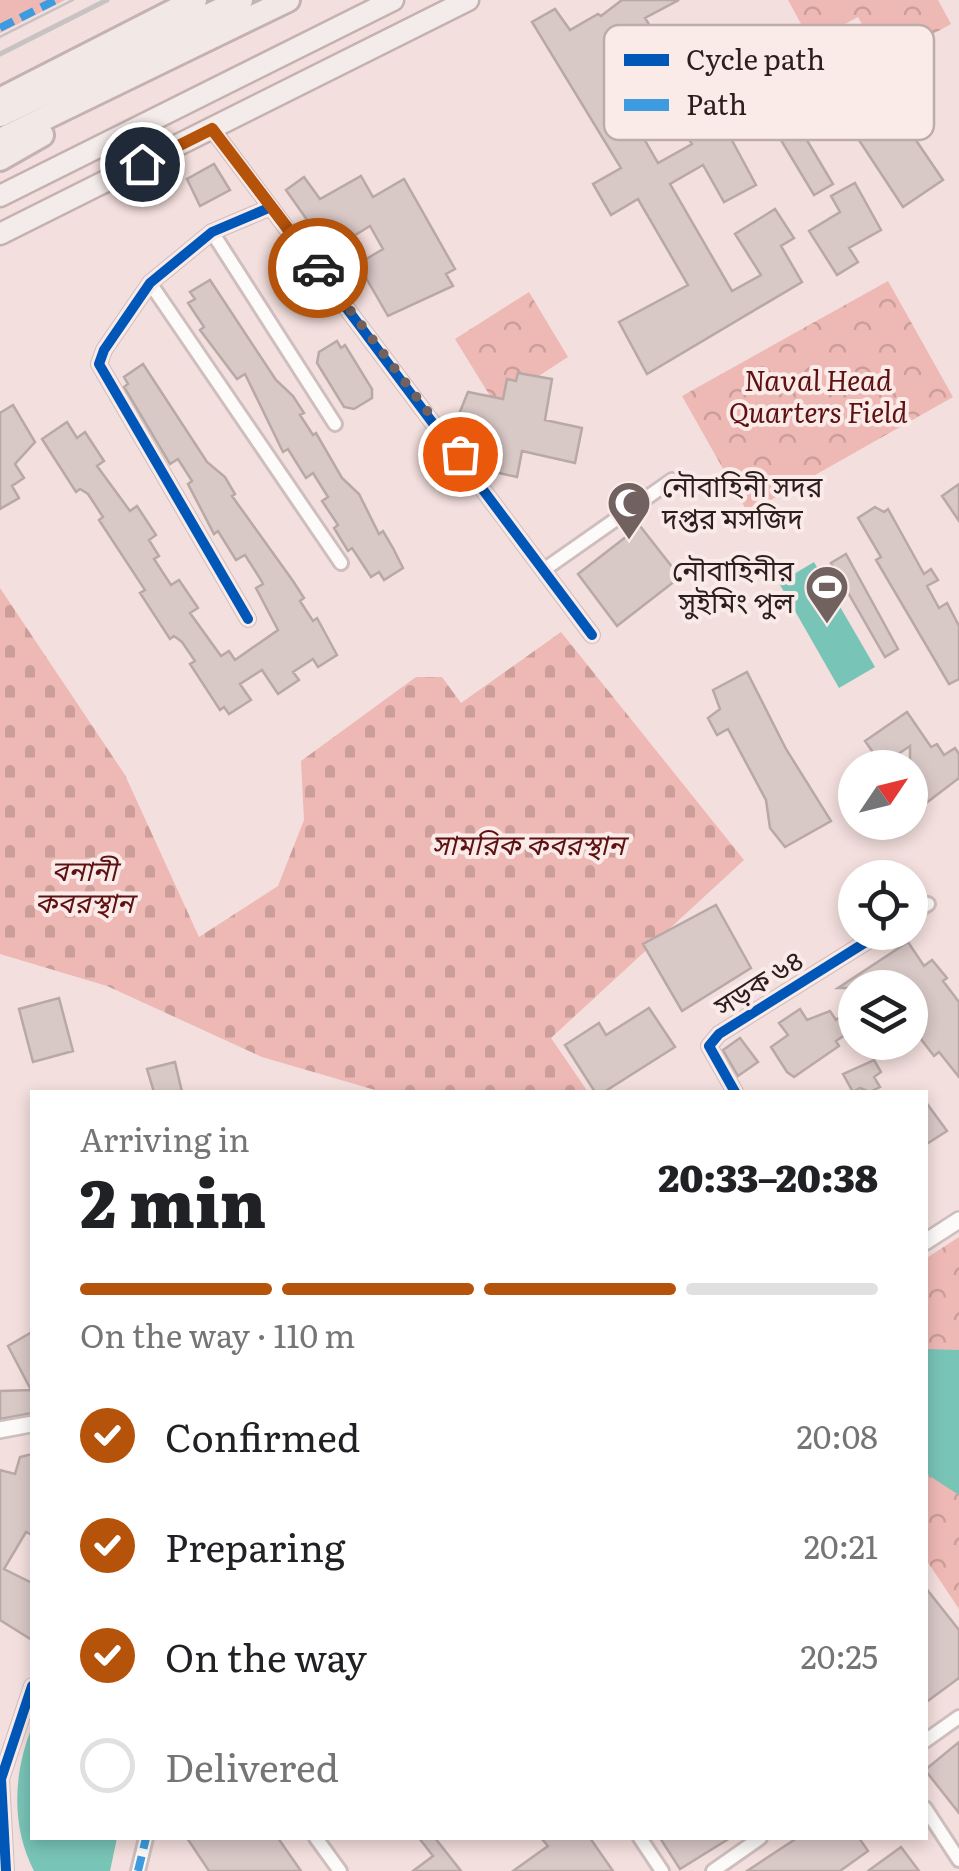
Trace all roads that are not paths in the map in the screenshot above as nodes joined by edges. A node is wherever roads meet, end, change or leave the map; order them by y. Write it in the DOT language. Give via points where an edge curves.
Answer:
graph roads {
  1 [pos="195,0"];
  2 [pos="241,0"];
  3 [pos="288,0"];
  4 [pos="393,0"];
  5 [pos="468,0"];
  6 [pos="98,96"];
  7 [pos="0,99"];
  8 [pos="0,116"];
  9 [pos="212,129"];
  10 [pos="0,140"];
  11 [pos="0,160"];
  12 [pos="0,196"];
  13 [pos="271,206"];
  14 [pos="212,232"];
  15 [pos="0,234"];
  16 [pos="150,283"];
  17 [pos="334,424"];
  18 [pos="672,480"];
  19 [pos="341,563"];
  20 [pos="544,569"];
  21 [pos="248,619"];
  22 [pos="592,634"];
  23 [pos="853,950"];
  24 [pos="735,1090"];
  25 [pos="959,1220"];
  26 [pos="928,1240"];
  27 [pos="30,1424"];
  28 [pos="0,1430"];
  29 [pos="30,1692"];
  30 [pos="959,1717"];
  31 [pos="928,1739"];
  32 [pos="928,1813"];
  33 [pos="146,1840"];
  34 [pos="317,1840"];
  35 [pos="641,1840"];
  36 [pos="757,1840"];
  37 [pos="959,1860"];
  38 [pos="6,1871"];
  39 [pos="138,1871"];
  40 [pos="340,1871"];
  41 [pos="662,1871"];
  42 [pos="713,1871"];
  1 -- 7 [label="highway"];
  2 -- 8 [label="highway"];
  3 -- 6 [label="highway"];
  4 -- 12 [label="highway"];
  5 -- 9 [label="highway"];
  6 -- 10 [label="highway"];
  6 -- 11 [label="highway"];
  9 -- 13 [label="street"];
  9 -- 15 [label="highway"];
  13 -- 14 [label="street"];
  13 -- 20 [label="street"];
  14 -- 16 [label="street"];
  14 -- 17 [label="street"];
  16 -- 19 [label="street"];
  16 -- 21 [label="street" via="104,350 102,376"];
  18 -- 20 [label="street"];
  20 -- 22 [label="street"];
  23 -- 24 [label="street, সড়ক ৬৪" via="719,1034 709,1046"];
  25 -- 26 [label="street"];
  27 -- 28 [label="street"];
  29 -- 38 [label="street" via="1,1779"];
  30 -- 31 [label="street"];
  32 -- 37 [label="street"];
  33 -- 39 [label="street"];
  34 -- 40 [label="street"];
  35 -- 41 [label="street"];
  36 -- 42 [label="street"];
}
